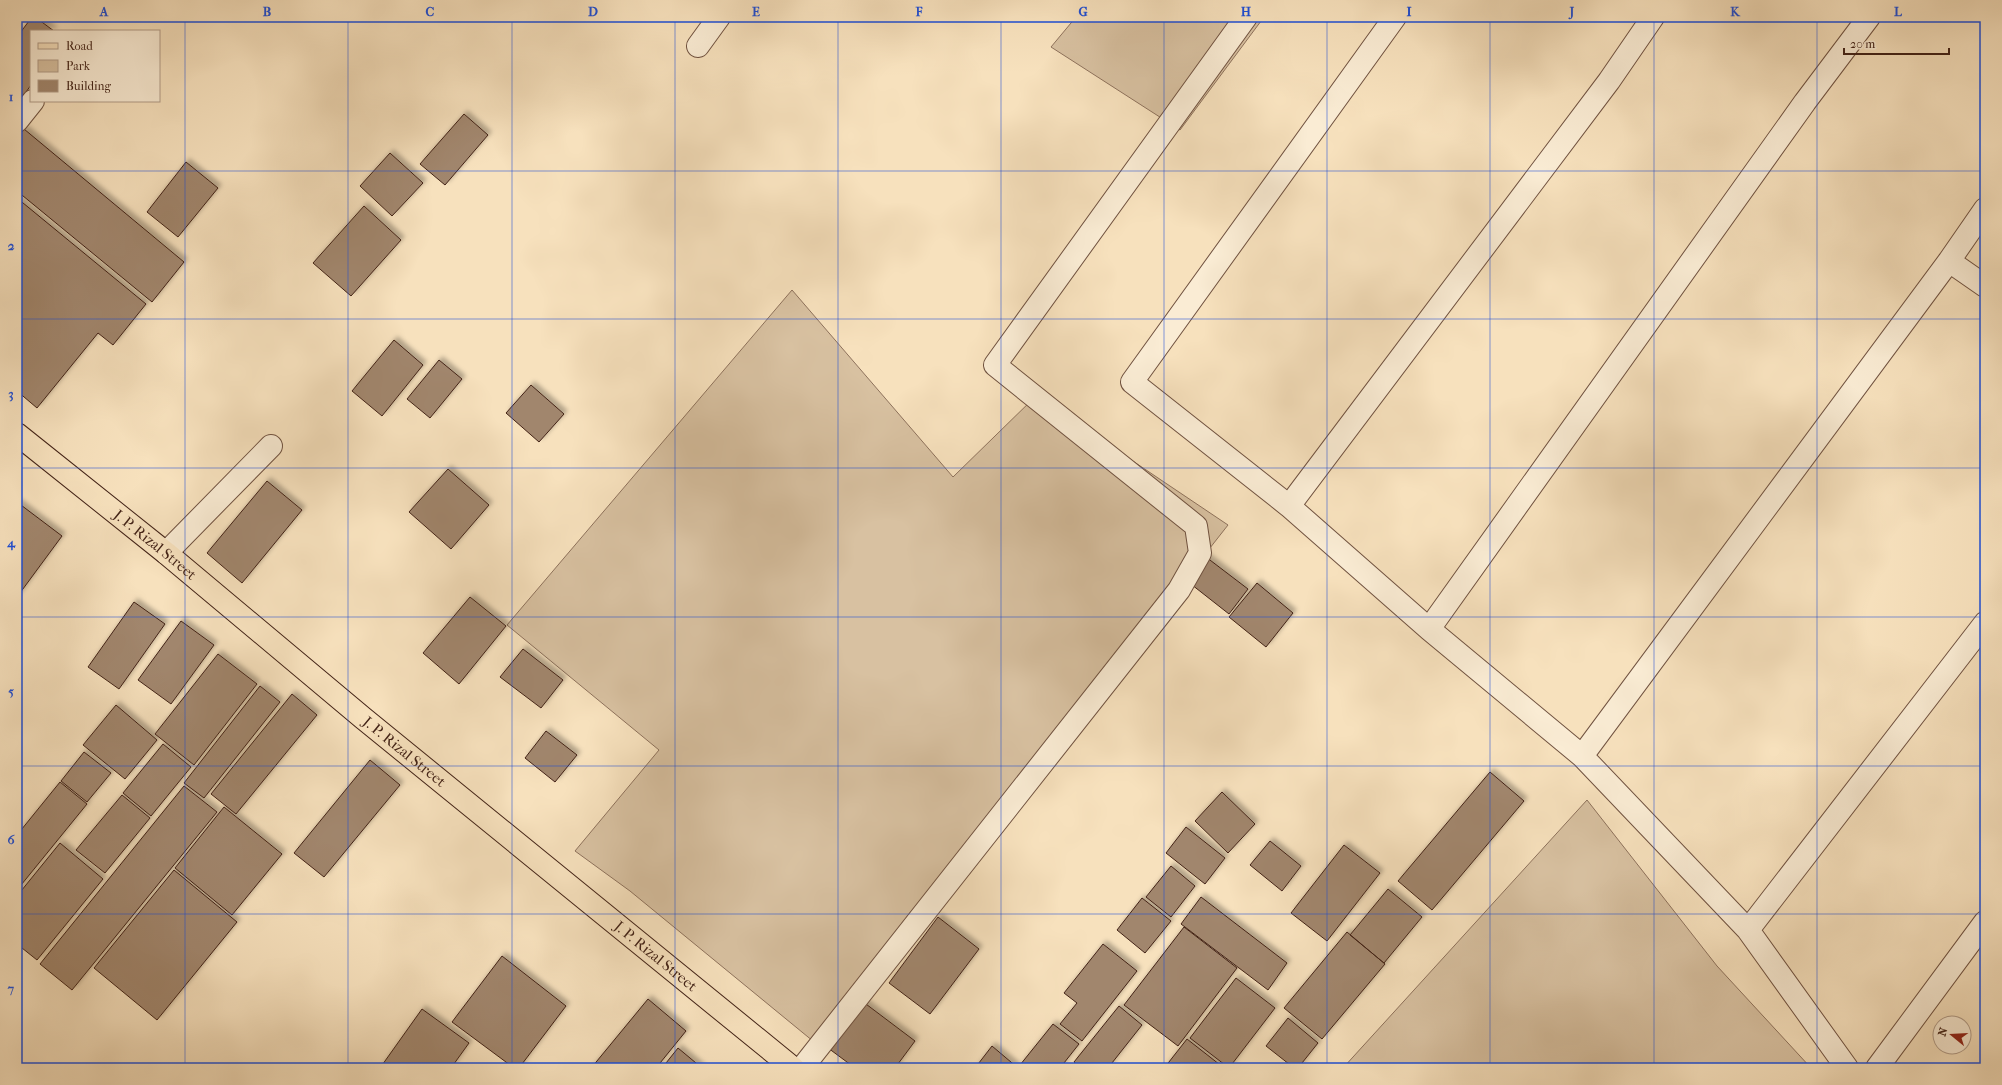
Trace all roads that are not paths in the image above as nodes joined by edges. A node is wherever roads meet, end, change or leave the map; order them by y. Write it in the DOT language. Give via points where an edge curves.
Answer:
graph roads {
  1 [pos="719,17"];
  2 [pos="1246,17"];
  3 [pos="1396,17"];
  4 [pos="1653,17"];
  5 [pos="1869,17"];
  6 [pos="698,46"];
  7 [pos="32,102"];
  8 [pos="17,121"];
  9 [pos="1985,209"];
  10 [pos="1949,261"];
  11 [pos="1985,286"];
  12 [pos="17,434"];
  13 [pos="271,446"];
  14 [pos="1289,506"];
  15 [pos="166,553"];
  16 [pos="1985,623"];
  17 [pos="1430,629"];
  18 [pos="1582,756"];
  19 [pos="1985,922"];
  20 [pos="1748,930"];
  21 [pos="793,1068"];
  22 [pos="802,1068"];
  23 [pos="1847,1068"];
  24 [pos="1877,1068"];
  1 -- 6 [label="street"];
  2 -- 22 [label="street" via="995,365 1196,526 1200,553 1180,590"];
  3 -- 14 [label="street" via="1132,382"];
  4 -- 14 [label="street" via="1609,81"];
  5 -- 17 [label="street" via="1800,108"];
  7 -- 8 [label="street"];
  9 -- 10 [label="street"];
  10 -- 11 [label="street"];
  10 -- 18 [label="street"];
  12 -- 15 [label="main road, J. P. Rizal Street"];
  13 -- 15 [label="street"];
  14 -- 17 [label="street"];
  15 -- 21 [label="main road, J. P. Rizal Street" via="362,718"];
  16 -- 20 [label="street"];
  17 -- 18 [label="street"];
  18 -- 20 [label="street"];
  19 -- 24 [label="street"];
  20 -- 23 [label="street"];
}
